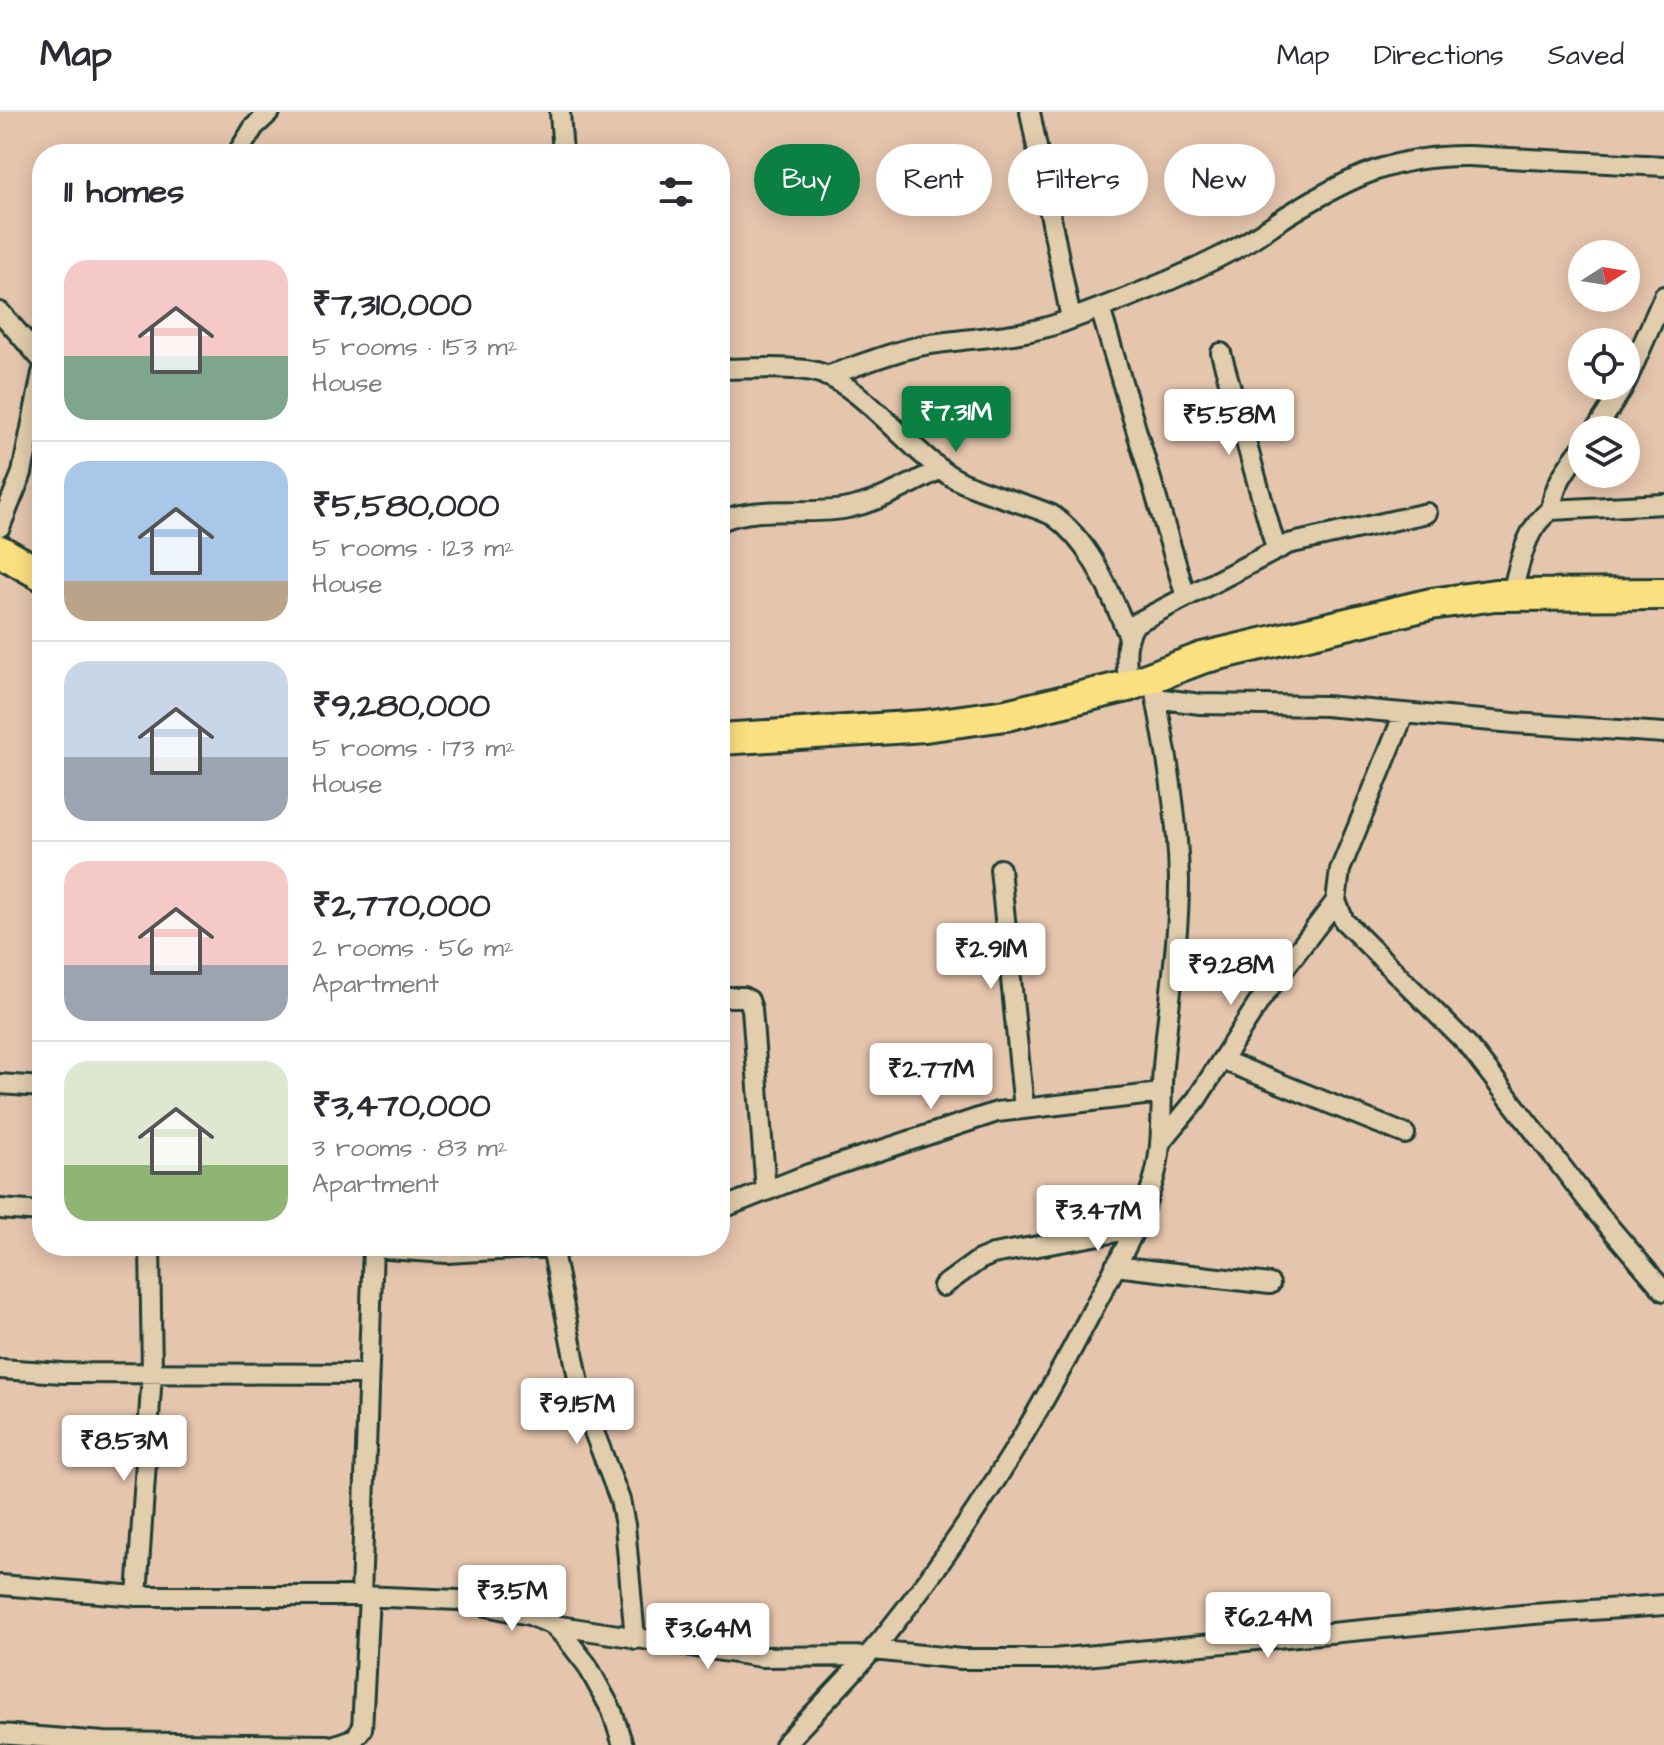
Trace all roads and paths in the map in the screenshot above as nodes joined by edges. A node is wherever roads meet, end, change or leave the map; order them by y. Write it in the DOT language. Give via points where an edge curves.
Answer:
graph roads {
  1 [pos="270,112"];
  2 [pos="560,112"];
  3 [pos="1030,112"];
  4 [pos="243,144"];
  5 [pos="562,144"];
  6 [pos="1664,166"];
  7 [pos="1664,296"];
  8 [pos="1100,308"];
  9 [pos="0,312"];
  10 [pos="1071,319"];
  11 [pos="20,335"];
  12 [pos="0,337"];
  13 [pos="32,349"];
  14 [pos="1640,350"];
  15 [pos="1221,353"];
  16 [pos="730,369"];
  17 [pos="826,376"];
  18 [pos="32,423"];
  19 [pos="1568,467"];
  20 [pos="941,469"];
  21 [pos="1664,504"];
  22 [pos="1551,510"];
  23 [pos="1427,513"];
  24 [pos="730,517"];
  25 [pos="0,527"];
  26 [pos="1276,549"];
  27 [pos="0,551"];
  28 [pos="32,569"];
  29 [pos="1664,594"];
  30 [pos="1511,595"];
  31 [pos="1186,597"];
  32 [pos="1128,634"];
  33 [pos="1146,687"];
  34 [pos="1404,714"];
  35 [pos="1664,733"];
  36 [pos="730,738"];
  37 [pos="1000,869"];
  38 [pos="1336,901"];
  39 [pos="730,997"];
  40 [pos="1222,1060"];
  41 [pos="0,1084"];
  42 [pos="32,1086"];
  43 [pos="1161,1093"];
  44 [pos="1024,1109"];
  45 [pos="1405,1134"];
  46 [pos="1162,1141"];
  47 [pos="766,1191"];
  48 [pos="730,1205"];
  49 [pos="0,1209"];
  50 [pos="32,1211"];
  51 [pos="1134,1229"];
  52 [pos="150,1256"];
  53 [pos="373,1256"];
  54 [pos="559,1256"];
  55 [pos="1115,1266"];
  56 [pos="1270,1284"];
  57 [pos="943,1286"];
  58 [pos="1664,1291"];
  59 [pos="0,1369"];
  60 [pos="152,1373"];
  61 [pos="368,1374"];
  62 [pos="0,1585"];
  63 [pos="137,1596"];
  64 [pos="365,1596"];
  65 [pos="1664,1605"];
  66 [pos="553,1625"];
  67 [pos="635,1639"];
  68 [pos="870,1653"];
  69 [pos="0,1734"];
  70 [pos="104,1743"];
  71 [pos="327,1745"];
  72 [pos="335,1745"];
  73 [pos="623,1745"];
  74 [pos="784,1745"];
  1 -- 4 [label="street"];
  2 -- 5 [label="street"];
  3 -- 10 [label="street"];
  6 -- 8 [label="street" via="1438,155 1409,159 1368,171 1205,265"];
  7 -- 14 [label="street"];
  8 -- 10 [label="street"];
  8 -- 31 [label="street"];
  9 -- 11 [label="street"];
  10 -- 17 [label="street" via="1034,330 923,346"];
  11 -- 12 [label="street"];
  11 -- 13 [label="street"];
  15 -- 26 [label="street"];
  16 -- 17 [label="street" via="812,370"];
  17 -- 20 [label="street"];
  18 -- 25 [label="street" via="22,473"];
  19 -- 22 [label="street" via="1553,491"];
  20 -- 24 [label="street" via="855,507"];
  20 -- 32 [label="street" via="1063,523 1100,572"];
  21 -- 22 [label="street"];
  22 -- 30 [label="street" via="1531,531"];
  23 -- 26 [label="street"];
  26 -- 31 [label="street"];
  27 -- 28 [label="main road"];
  29 -- 30 [label="main road"];
  30 -- 33 [label="main road" via="1431,604 1202,658"];
  31 -- 32 [label="street" via="1136,623"];
  32 -- 33 [label="street"];
  33 -- 34 [label="street" via="1200,704 1325,706"];
  33 -- 36 [label="main road" via="925,726"];
  33 -- 43 [label="street" via="1175,823 1179,881"];
  34 -- 35 [label="street"];
  34 -- 38 [label="street" via="1340,870"];
  37 -- 44 [label="street"];
  38 -- 40 [label="street"];
  38 -- 58 [label="street" via="1344,921 1468,1045"];
  39 -- 47 [label="street" via="749,1000 752,1009"];
  40 -- 45 [label="street"];
  40 -- 46 [label="street"];
  41 -- 42 [label="street"];
  43 -- 44 [label="street"];
  43 -- 46 [label="street"];
  44 -- 47 [label="street" via="970,1120"];
  46 -- 51 [label="street"];
  47 -- 48 [label="street"];
  49 -- 50 [label="street"];
  51 -- 55 [label="street"];
  51 -- 57 [label="street" via="993,1254"];
  52 -- 60 [label="street"];
  53 -- 61 [label="street"];
  54 -- 67 [label="street" via="583,1403 625,1525"];
  55 -- 56 [label="street"];
  55 -- 68 [label="street" via="995,1484"];
  59 -- 60 [label="street"];
  60 -- 61 [label="street"];
  60 -- 63 [label="street"];
  61 -- 64 [label="street"];
  62 -- 63 [label="street"];
  63 -- 64 [label="street"];
  64 -- 66 [label="street" via="459,1600"];
  64 -- 72 [label="street" via="362,1729 355,1738"];
  65 -- 68 [label="street" via="1053,1659"];
  66 -- 67 [label="street"];
  66 -- 73 [label="street" via="587,1665"];
  67 -- 68 [label="street" via="761,1657"];
  68 -- 74 [label="street"];
  69 -- 70 [label="street"];
  70 -- 71 [label="street"];
}
